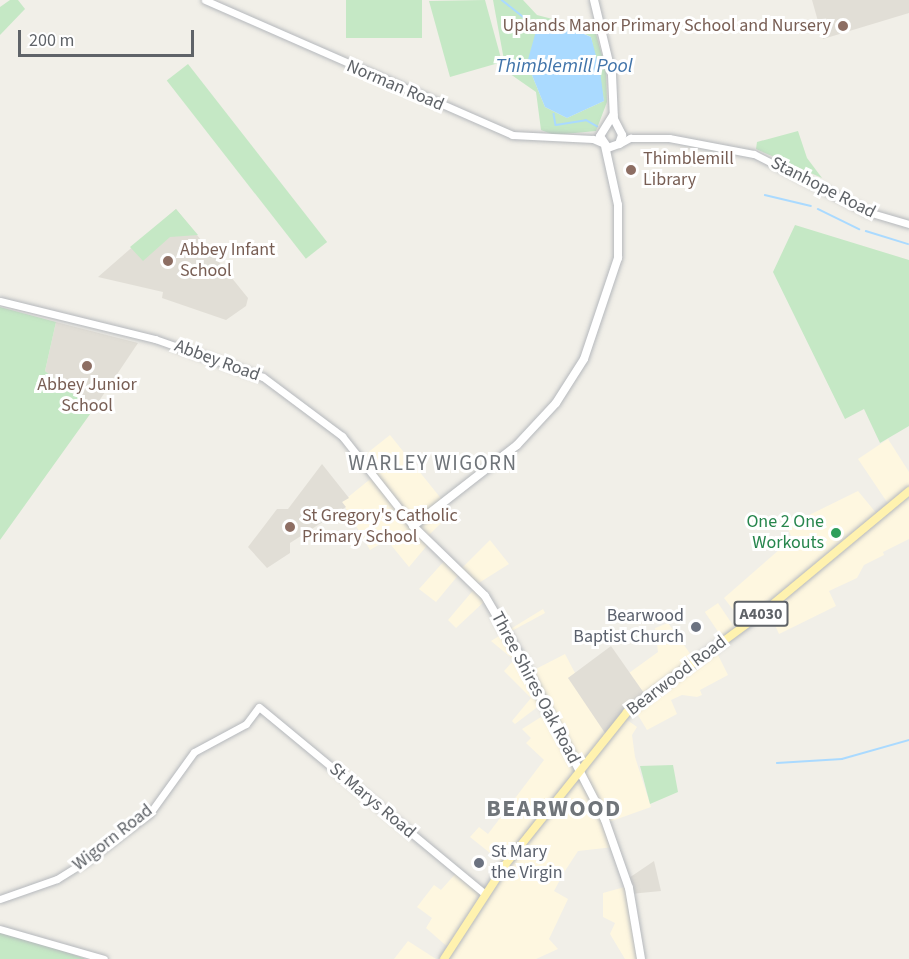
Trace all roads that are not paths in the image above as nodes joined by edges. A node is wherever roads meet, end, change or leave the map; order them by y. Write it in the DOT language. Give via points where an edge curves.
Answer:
graph roads {
  1 [pos="205,0"];
  2 [pos="594,0"];
  3 [pos="613,115"];
  4 [pos="604,130"];
  5 [pos="620,131"];
  6 [pos="630,138"];
  7 [pos="593,139"];
  8 [pos="604,145"];
  9 [pos="618,146"];
  10 [pos="609,156"];
  11 [pos="909,224"];
  12 [pos="0,301"];
  13 [pos="909,491"];
  14 [pos="413,526"];
  15 [pos="259,707"];
  16 [pos="581,774"];
  17 [pos="485,894"];
  18 [pos="0,899"];
  19 [pos="0,929"];
  20 [pos="104,959"];
  21 [pos="444,959"];
  22 [pos="641,959"];
  1 -- 7 [label="street, Norman Road" via="512,135"];
  2 -- 3 [label="main road" via="612,75"];
  3 -- 4 [label="main road"];
  3 -- 5 [label="main road"];
  4 -- 5 [label="main road"];
  4 -- 7 [label="street"];
  4 -- 8 [label="main road"];
  5 -- 6 [label="street"];
  5 -- 9 [label="main road"];
  6 -- 9 [label="street"];
  6 -- 11 [label="street, Stanhope Road" via="701,141 754,154 868,213"];
  7 -- 8 [label="street, Norman Road"];
  8 -- 9 [label="main road"];
  8 -- 10 [label="main road"];
  9 -- 10 [label="main road"];
  10 -- 14 [label="main road" via="618,205 618,258 584,359 540,422 501,460"];
  12 -- 14 [label="street, Abbey Road" via="155,339 263,377 342,436"];
  13 -- 16 [label="main road, Bearwood Road / A4030" via="767,609 630,710"];
  14 -- 16 [label="main road, Three Shires Oak Road" via="494,608"];
  15 -- 17 [label="street, St Marys Road"];
  15 -- 18 [label="street, Wigorn Road" via="246,724 194,752 150,813 88,860 57,879"];
  16 -- 17 [label="main road, Bearwood Road / A4030"];
  16 -- 22 [label="main road, Three Shires Oak Road" via="605,820 627,882"];
  17 -- 21 [label="main road, Bearwood Road / A4030"];
  19 -- 20 [label="street"];
}
